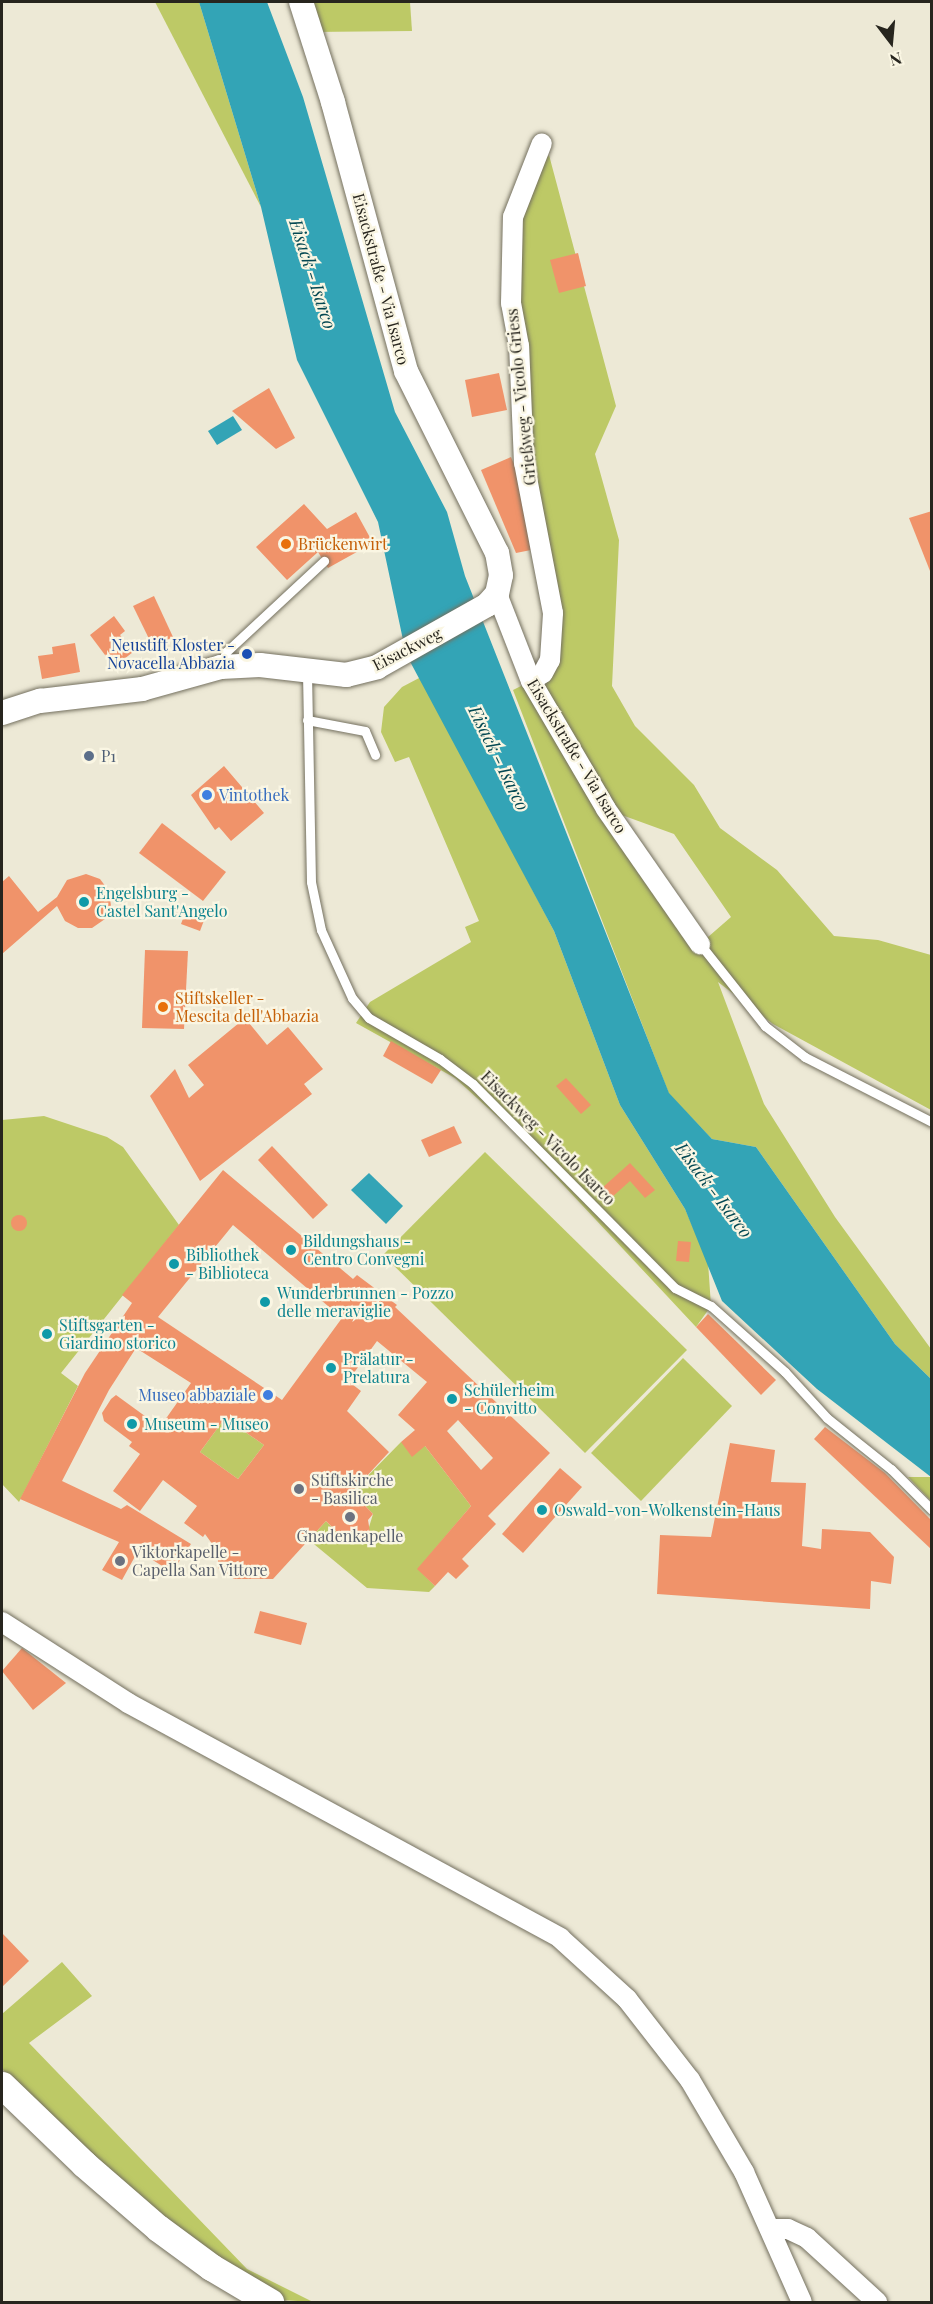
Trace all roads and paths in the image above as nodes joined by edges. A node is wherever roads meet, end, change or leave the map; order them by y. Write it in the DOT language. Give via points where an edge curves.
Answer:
graph roads {
  1 [pos="301,2"];
  2 [pos="542,143"];
  3 [pos="324,561"];
  4 [pos="492,599"];
  5 [pos="221,667"];
  6 [pos="307,673"];
  7 [pos="531,681"];
  8 [pos="2,713"];
  9 [pos="307,720"];
  10 [pos="375,755"];
  11 [pos="700,944"];
  12 [pos="932,1122"];
  13 [pos="932,1510"];
  14 [pos="2,1623"];
  15 [pos="2,2085"];
  16 [pos="770,2229"];
  17 [pos="270,2302"];
  18 [pos="802,2302"];
  19 [pos="877,2302"];
  1 -- 4 [label="street, Eisackstraße - Via Isarco" via="333,102 406,370 497,553 501,575"];
  2 -- 7 [label="street, Grießweg - Vicolo Griess" via="513,217 511,303 519,346 524,463 554,613 550,660 543,673"];
  3 -- 5 [label="lane" via="226,652"];
  4 -- 6 [label="street, Eisackweg" via="406,654 377,667 346,675"];
  4 -- 7 [label="street, Eisackstraße - Via Isarco"];
  5 -- 6 [label="street, Eisackweg" via="260,665"];
  5 -- 8 [label="street, Eisackweg" via="142,690 40,701"];
  6 -- 9 [label="lane, Eisackweg - Vicolo Isarco"];
  7 -- 11 [label="street, Eisackstraße - Via Isarco" via="606,810"];
  9 -- 10 [label="lane" via="364,731"];
  9 -- 13 [label="lane, Eisackweg - Vicolo Isarco" via="311,882 321,930 352,998 369,1018 440,1059 473,1084 675,1288 711,1305 785,1372 827,1418 891,1469"];
  11 -- 12 [label="lane, Eisackstraße - Via Isarco" via="765,1026 805,1057"];
  14 -- 16 [label="street" via="128,1703 560,1938 627,1999 690,2080 744,2172"];
  15 -- 17 [label="main road" via="158,2228 211,2267"];
  16 -- 18 [label="street"];
  16 -- 19 [label="street" via="788,2229 807,2238"];
}
